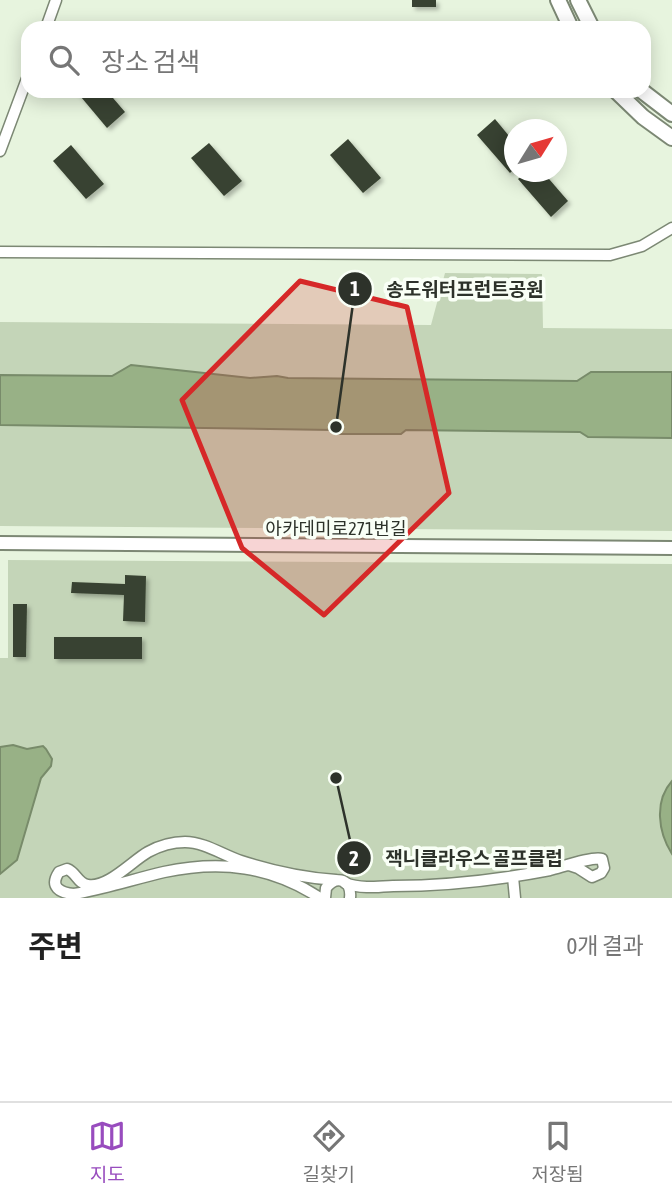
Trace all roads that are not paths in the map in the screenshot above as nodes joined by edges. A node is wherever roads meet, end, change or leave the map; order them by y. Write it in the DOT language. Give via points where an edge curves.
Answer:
graph roads {
  1 [pos="56,0"];
  2 [pos="558,0"];
  3 [pos="578,0"];
  4 [pos="48,21"];
  5 [pos="567,21"];
  6 [pos="588,21"];
  7 [pos="21,95"];
  8 [pos="623,98"];
  9 [pos="651,98"];
  10 [pos="672,114"];
  11 [pos="672,138"];
  12 [pos="0,151"];
  13 [pos="672,228"];
  14 [pos="0,252"];
  15 [pos="0,543"];
  16 [pos="672,548"];
  17 [pos="569,865"];
  18 [pos="513,877"];
  19 [pos="341,882"];
  20 [pos="353,893"];
  21 [pos="323,898"];
  22 [pos="515,898"];
  1 -- 4 [label="street"];
  2 -- 5 [label="main road"];
  3 -- 6 [label="main road"];
  7 -- 12 [label="street"];
  8 -- 11 [label="main road"];
  9 -- 10 [label="main road"];
  13 -- 14 [label="street" via="642,246 610,256"];
  15 -- 16 [label="street, 아카데미로271번길"];
  17 -- 18 [label="street"];
  18 -- 20 [label="street"];
  18 -- 22 [label="street"];
  19 -- 20 [label="street"];
  19 -- 21 [label="street" via="332,882"];
  19 -- 21 [label="street" via="273,870 184,842 147,852 100,883 84,884 67,869 59,872 55,881 59,891 74,894 193,867 230,866 285,878"];
}
